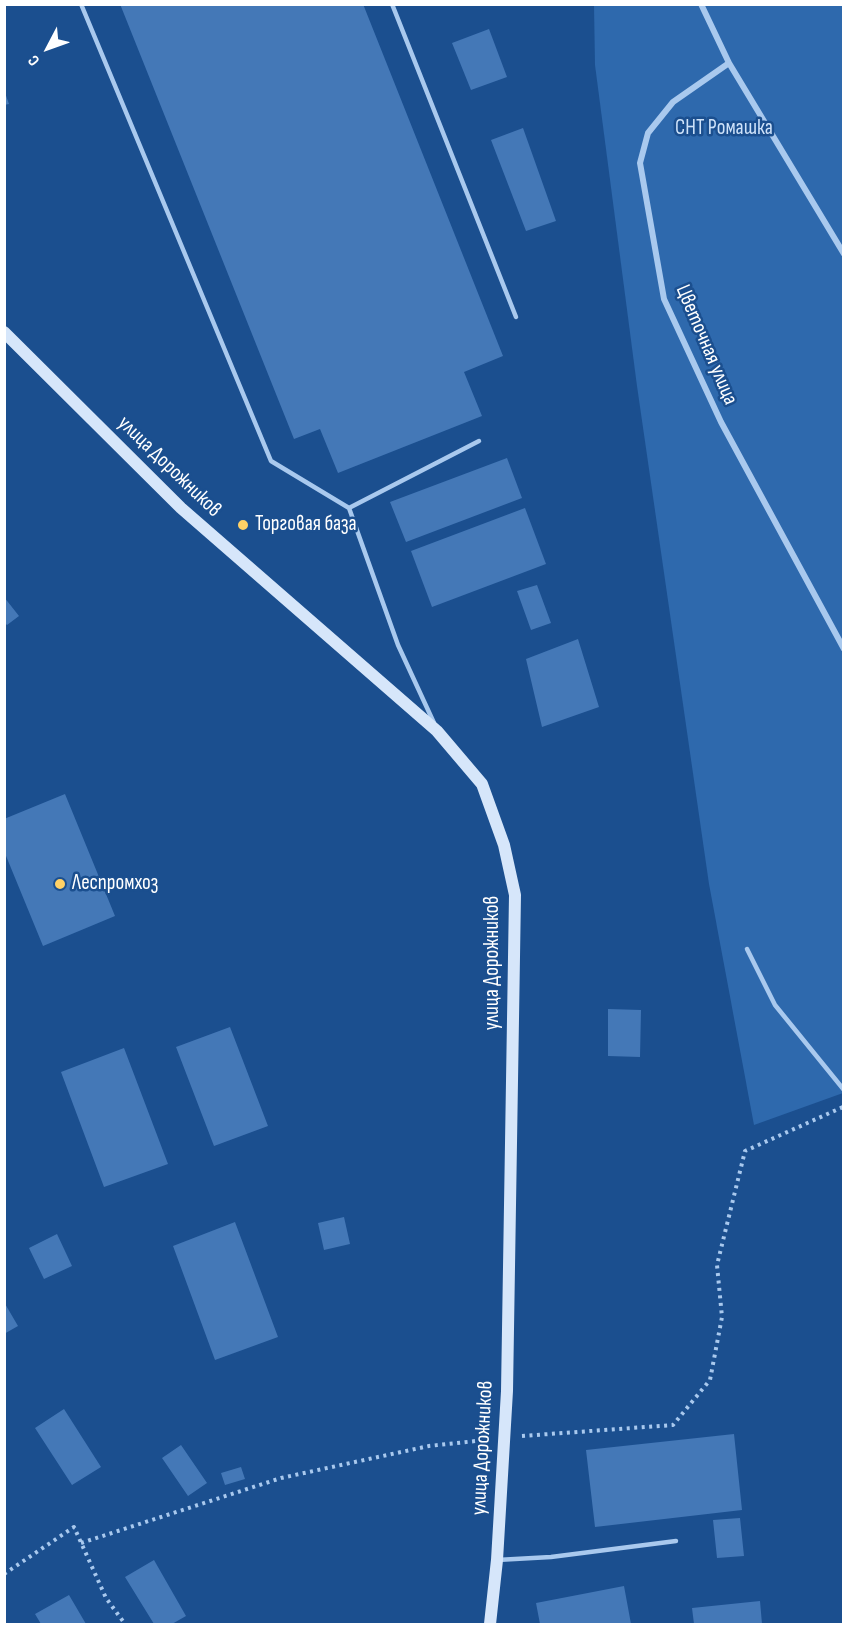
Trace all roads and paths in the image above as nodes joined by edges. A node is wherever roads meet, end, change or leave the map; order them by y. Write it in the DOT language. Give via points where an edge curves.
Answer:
graph roads {
  1 [pos="81,4"];
  2 [pos="392,4"];
  3 [pos="701,4"];
  4 [pos="729,63"];
  5 [pos="843,254"];
  6 [pos="516,317"];
  7 [pos="4,332"];
  8 [pos="479,441"];
  9 [pos="349,508"];
  10 [pos="843,650"];
  11 [pos="437,731"];
  12 [pos="747,949"];
  13 [pos="843,1090"];
  14 [pos="676,1541"];
  15 [pos="497,1560"];
  16 [pos="4,1574"];
  17 [pos="125,1624"];
  18 [pos="490,1624"];
  1 -- 9 [label="lane" via="271,461"];
  2 -- 6 [label="lane"];
  3 -- 4 [label="street"];
  4 -- 5 [label="street"];
  4 -- 10 [label="street, Цветочная улица" via="673,102 648,133 640,163 664,299 721,422"];
  7 -- 11 [label="street, улица Дорожников" via="181,508"];
  8 -- 9 [label="lane"];
  9 -- 11 [label="lane" via="398,645"];
  11 -- 15 [label="street, улица Дорожников" via="482,784 504,845 515,895 507,1391"];
  12 -- 13 [label="lane" via="776,1005"];
  14 -- 15 [label="lane"];
  15 -- 18 [label="street, улица Дорожников"];
  16 -- 17 [label="path" via="74,1527 106,1598"];
}
